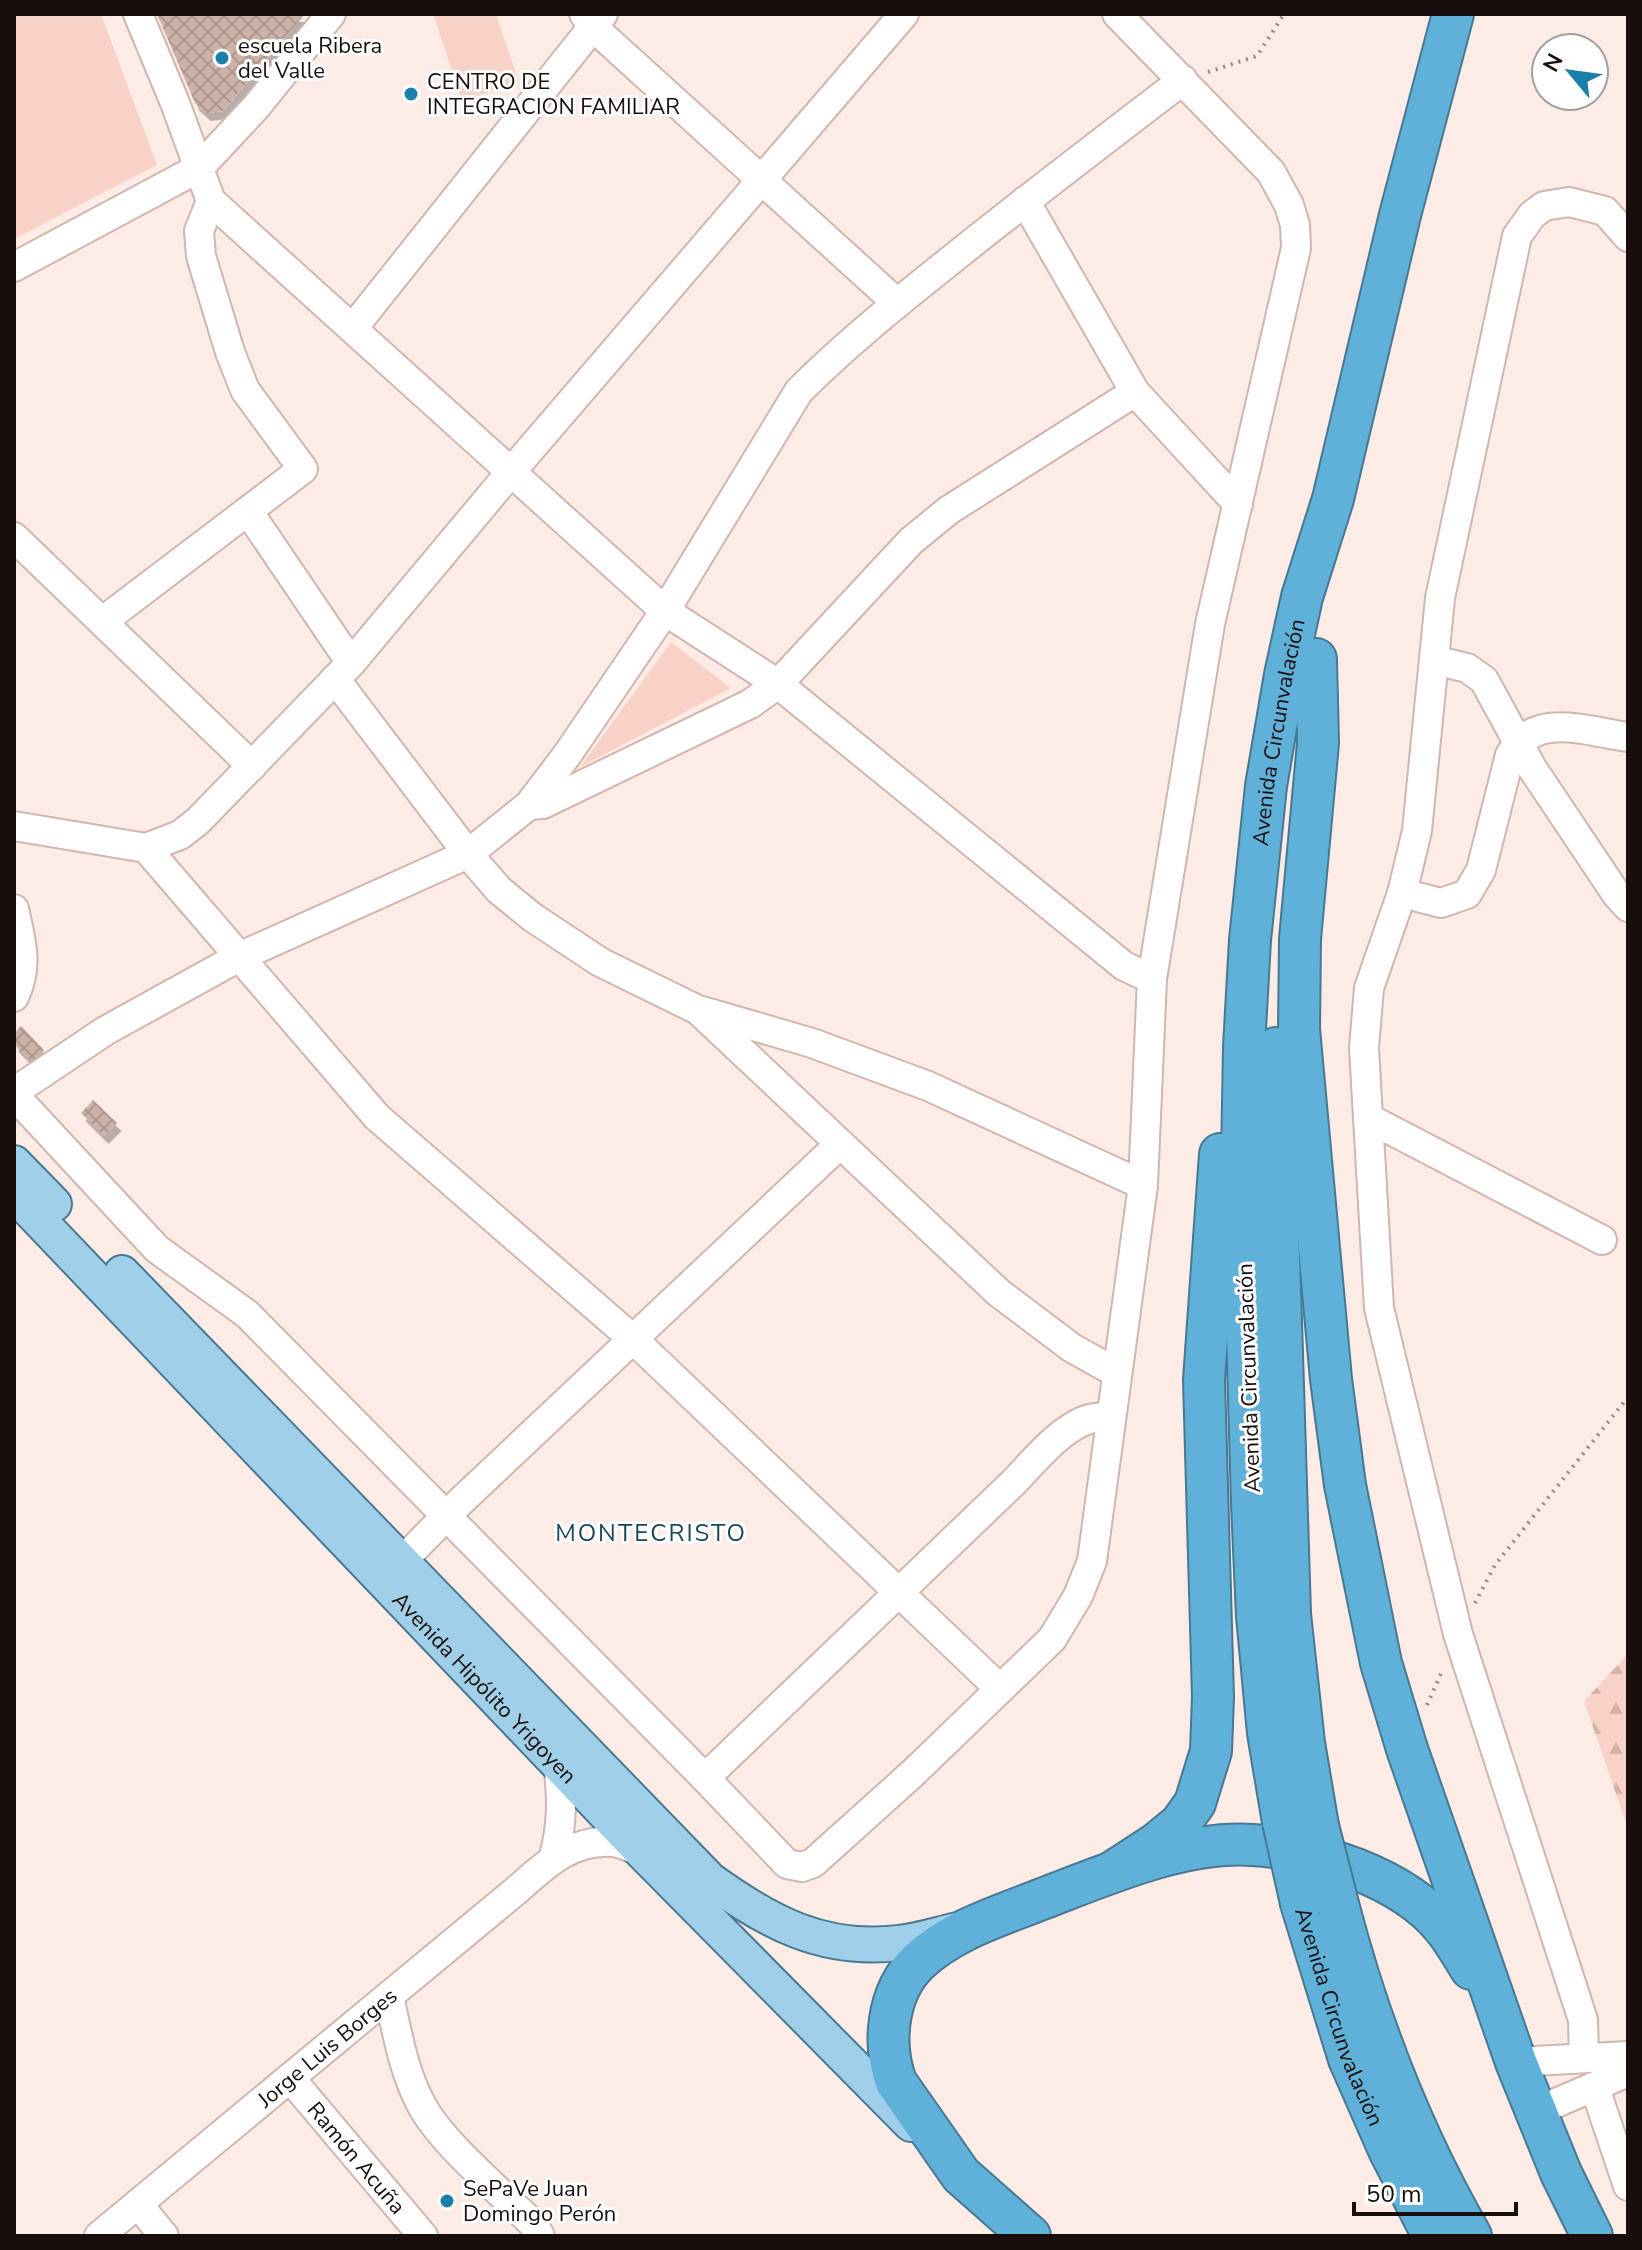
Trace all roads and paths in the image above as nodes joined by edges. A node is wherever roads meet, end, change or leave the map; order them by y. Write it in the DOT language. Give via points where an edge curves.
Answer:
graph roads {
  1 [pos="138,14"];
  2 [pos="331,14"];
  3 [pos="904,14"];
  4 [pos="1117,14"];
  5 [pos="1284,14"];
  6 [pos="1453,14"];
  7 [pos="594,18"];
  8 [pos="1183,80"];
  9 [pos="199,168"];
  10 [pos="762,179"];
  11 [pos="211,201"];
  12 [pos="1025,201"];
  13 [pos="1628,237"];
  14 [pos="14,267"];
  15 [pos="897,303"];
  16 [pos="353,328"];
  17 [pos="1135,392"];
  18 [pos="510,473"];
  19 [pos="1333,499"];
  20 [pos="1238,504"];
  21 [pos="248,511"];
  22 [pos="14,537"];
  23 [pos="665,611"];
  24 [pos="103,621"];
  25 [pos="1316,659"];
  26 [pos="1434,660"];
  27 [pos="343,671"];
  28 [pos="778,684"];
  29 [pos="1628,737"];
  30 [pos="1518,741"];
  31 [pos="252,766"];
  32 [pos="1266,786"];
  33 [pos="529,805"];
  34 [pos="14,826"];
  35 [pos="146,848"];
  36 [pos="468,854"];
  37 [pos="1402,893"];
  38 [pos="1628,907"];
  39 [pos="14,909"];
  40 [pos="239,957"];
  41 [pos="1152,979"];
  42 [pos="14,997"];
  43 [pos="698,1010"];
  44 [pos="14,1094"];
  45 [pos="1368,1118"];
  46 [pos="840,1144"];
  47 [pos="14,1163"];
  48 [pos="1143,1185"];
  49 [pos="14,1194"];
  50 [pos="1602,1240"];
  51 [pos="634,1340"];
  52 [pos="1117,1373"];
  53 [pos="1628,1397"];
  54 [pos="1111,1417"];
  55 [pos="447,1517"];
  56 [pos="401,1562"];
  57 [pos="899,1592"];
  58 [pos="1458,1634"];
  59 [pos="1000,1689"];
  60 [pos="1426,1706"];
  61 [pos="558,1762"];
  62 [pos="705,1778"];
  63 [pos="1301,1824"];
  64 [pos="643,1853"];
  65 [pos="554,1856"];
  66 [pos="1114,1871"];
  67 [pos="1320,1905"];
  68 [pos="970,1927"];
  69 [pos="389,1996"];
  70 [pos="1497,2009"];
  71 [pos="1628,2056"];
  72 [pos="1584,2057"];
  73 [pos="1516,2062"];
  74 [pos="1628,2072"];
  75 [pos="290,2078"];
  76 [pos="1595,2088"];
  77 [pos="1535,2112"];
  78 [pos="1561,2173"];
  79 [pos="961,2175"];
  80 [pos="1628,2186"];
  81 [pos="138,2204"];
  82 [pos="99,2236"];
  83 [pos="164,2236"];
  84 [pos="423,2236"];
  85 [pos="540,2236"];
  86 [pos="1030,2236"];
  87 [pos="1433,2236"];
  88 [pos="1471,2236"];
  89 [pos="1579,2236"];
  90 [pos="1592,2236"];
  1 -- 9 [label="street"];
  2 -- 9 [label="street"];
  3 -- 10 [label="street"];
  4 -- 8 [label="street"];
  5 -- 8 [label="path" via="1257,56"];
  6 -- 19 [label="highway, Avenida Circunvalación"];
  7 -- 10 [label="street"];
  7 -- 16 [label="street"];
  8 -- 12 [label="street"];
  8 -- 20 [label="street" via="1271,172 1295,225 1296,248"];
  9 -- 11 [label="street"];
  9 -- 14 [label="street"];
  10 -- 15 [label="street"];
  10 -- 18 [label="street"];
  11 -- 16 [label="street"];
  11 -- 21 [label="street" via="199,231 201,256 230,352 245,390 303,469"];
  12 -- 15 [label="street"];
  12 -- 17 [label="street"];
  13 -- 26 [label="street" via="1605,211 1569,202 1544,206 1517,236 1440,598"];
  15 -- 23 [label="street" via="799,391"];
  16 -- 18 [label="street"];
  17 -- 20 [label="street"];
  17 -- 28 [label="street" via="949,510 911,541"];
  18 -- 23 [label="street"];
  18 -- 27 [label="street"];
  19 -- 25 [label="highway, Avenida Circunvalación"];
  19 -- 32 [label="highway, Avenida Circunvalación" via="1302,597"];
  20 -- 41 [label="street" via="1210,624"];
  21 -- 24 [label="street"];
  21 -- 27 [label="street"];
  22 -- 24 [label="street"];
  23 -- 28 [label="street"];
  23 -- 33 [label="street"];
  24 -- 31 [label="street"];
  25 -- 63 [label="highway, Avenida Circunvalación" via="1281,951 1276,1051 1290,1614 1304,1743"];
  25 -- 70 [label="highway" via="1318,743 1300,939 1299,1029 1345,1485 1381,1663"];
  26 -- 30 [label="street" via="1467,668 1484,680"];
  26 -- 37 [label="street" via="1417,831"];
  27 -- 31 [label="street"];
  27 -- 36 [label="street"];
  28 -- 33 [label="street" via="736,711 543,804"];
  28 -- 41 [label="street" via="1124,966"];
  29 -- 30 [label="street" via="1546,726"];
  30 -- 37 [label="street" via="1481,870 1467,894 1441,903"];
  30 -- 38 [label="street"];
  31 -- 35 [label="street" via="180,835"];
  32 -- 63 [label="highway, Avenida Circunvalación" via="1250,940 1242,1159 1257,1616 1268,1733"];
  32 -- 66 [label="highway" via="1240,943 1208,1298 1204,1380 1211,1751 1195,1803 1180,1824"];
  33 -- 36 [label="street"];
  34 -- 35 [label="street"];
  35 -- 40 [label="street"];
  36 -- 40 [label="street"];
  36 -- 43 [label="street" via="532,917 600,962"];
  37 -- 45 [label="street" via="1369,988 1364,1048"];
  39 -- 42 [label="street" via="24,953 22,982"];
  40 -- 44 [label="street" via="105,1031"];
  40 -- 51 [label="street" via="377,1117"];
  41 -- 48 [label="street"];
  43 -- 46 [label="street"];
  43 -- 48 [label="street" via="812,1043 928,1086"];
  44 -- 55 [label="street" via="157,1249 247,1314"];
  45 -- 50 [label="street"];
  45 -- 58 [label="street" via="1379,1308"];
  46 -- 51 [label="street"];
  46 -- 52 [label="street" via="999,1293 1072,1348"];
  47 -- 56 [label="main road, Avenida Hipólito Yrigoyen"];
  48 -- 52 [label="street"];
  49 -- 61 [label="main road, Avenida Hipólito Yrigoyen"];
  51 -- 55 [label="street"];
  51 -- 57 [label="street"];
  52 -- 54 [label="street"];
  53 -- 58 [label="path" via="1495,1565"];
  54 -- 57 [label="street" via="1089,1418 1042,1452"];
  54 -- 59 [label="street" via="1092,1561 1052,1639"];
  55 -- 56 [label="street"];
  55 -- 62 [label="street"];
  56 -- 68 [label="main road, Avenida Hipólito Yrigoyen" via="710,1880 749,1908 815,1938 867,1945"];
  57 -- 59 [label="street"];
  57 -- 62 [label="street"];
  58 -- 60 [label="path"];
  58 -- 72 [label="street" via="1583,2020"];
  59 -- 62 [label="street" via="825,1853 802,1867 787,1864"];
  61 -- 64 [label="main road, Avenida Hipólito Yrigoyen"];
  61 -- 65 [label="street" via="563,1800"];
  63 -- 67 [label="highway, Avenida Circunvalación, bridge"];
  64 -- 65 [label="street, Jorge Luis Borges" via="615,1842 584,1844"];
  64 -- 79 [label="main road, Avenida Hipólito Yrigoyen"];
  65 -- 69 [label="street, Jorge Luis Borges"];
  66 -- 68 [label="highway"];
  66 -- 70 [label="highway" via="1220,1845 1254,1845 1359,1871 1404,1893 1443,1926"];
  67 -- 87 [label="highway, Avenida Circunvalación" via="1349,2059"];
  67 -- 88 [label="highway, Avenida Circunvalación" via="1358,1981 1419,2133"];
  68 -- 79 [label="highway" via="915,1965 892,2008 887,2036 896,2082"];
  69 -- 75 [label="street, Jorge Luis Borges"];
  69 -- 85 [label="street" via="405,2066 421,2104"];
  70 -- 73 [label="highway"];
  71 -- 72 [label="street"];
  72 -- 73 [label="street"];
  73 -- 77 [label="highway"];
  74 -- 76 [label="street"];
  75 -- 81 [label="street, Jorge Luis Borges"];
  75 -- 84 [label="street, Ramón Acuña"];
  76 -- 77 [label="street"];
  76 -- 80 [label="street"];
  77 -- 78 [label="highway"];
  78 -- 89 [label="highway"];
  78 -- 90 [label="highway"];
  79 -- 86 [label="highway"];
  81 -- 82 [label="street, Jorge Luis Borges"];
  81 -- 83 [label="street"];
}
